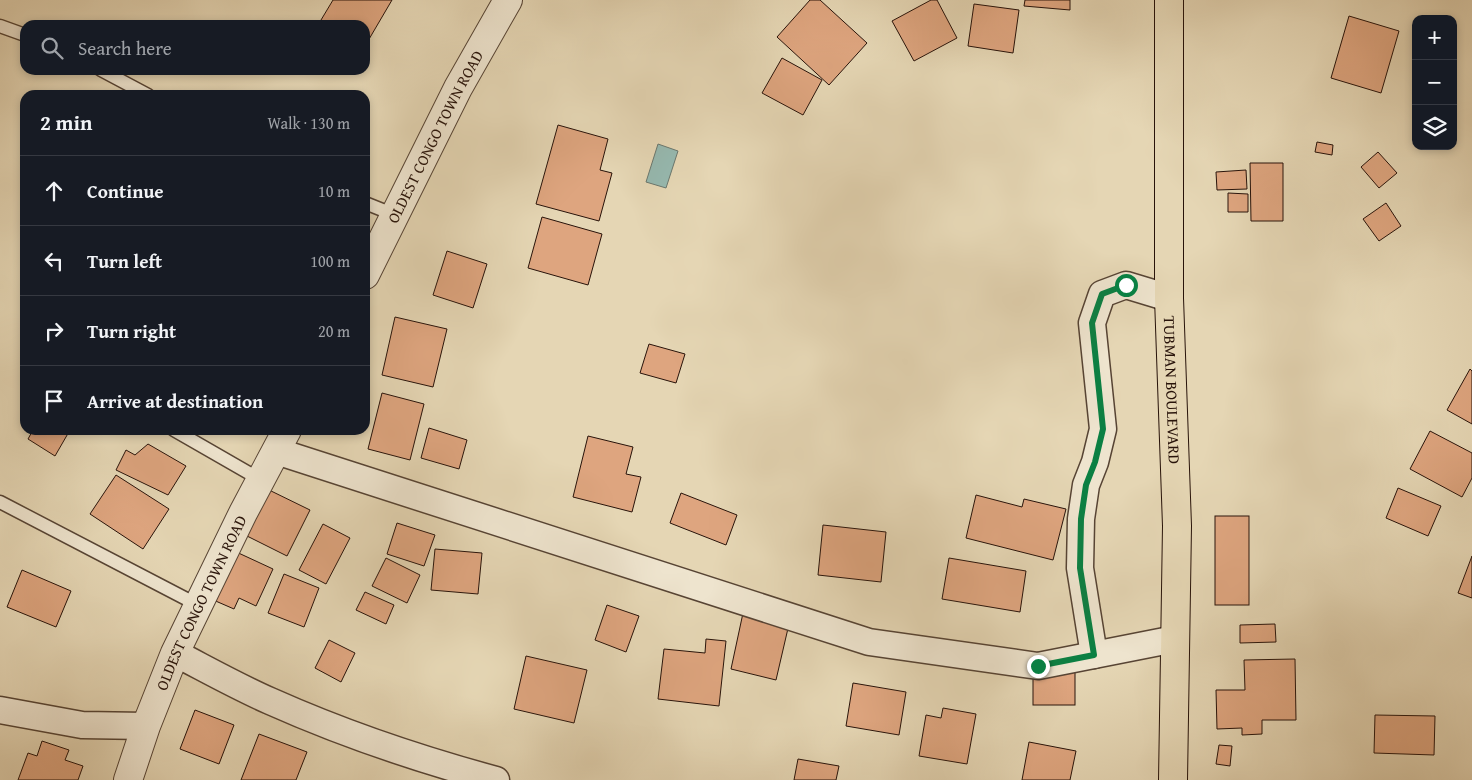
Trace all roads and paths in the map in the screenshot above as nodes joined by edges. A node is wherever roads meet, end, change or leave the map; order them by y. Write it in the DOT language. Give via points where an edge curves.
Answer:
graph roads {
  1 [pos="508,0"];
  2 [pos="1169,0"];
  3 [pos="0,26"];
  4 [pos="20,33"];
  5 [pos="110,75"];
  6 [pos="139,90"];
  7 [pos="370,206"];
  8 [pos="395,215"];
  9 [pos="370,265"];
  10 [pos="1170,298"];
  11 [pos="183,435"];
  12 [pos="282,441"];
  13 [pos="261,480"];
  14 [pos="0,502"];
  15 [pos="198,606"];
  16 [pos="1175,639"];
  17 [pos="175,653"];
  18 [pos="1094,655"];
  19 [pos="0,710"];
  20 [pos="146,726"];
  21 [pos="128,780"];
  22 [pos="496,780"];
  23 [pos="1174,780"];
  1 -- 8 [label="street, OLDEST CONGO TOWN ROAD" via="458,88"];
  2 -- 10 [label="highway, TUBMAN BOULEVARD"];
  3 -- 4 [label="lane"];
  5 -- 6 [label="lane"];
  7 -- 8 [label="lane"];
  8 -- 9 [label="street, OLDEST CONGO TOWN ROAD"];
  10 -- 16 [label="highway, TUBMAN BOULEVARD" via="1177,526"];
  10 -- 18 [label="street" via="1126,285 1102,294 1092,323 1103,429 1086,485 1081,519 1080,568"];
  11 -- 13 [label="lane"];
  12 -- 13 [label="street, OLDEST CONGO TOWN ROAD"];
  12 -- 18 [label="street" via="869,642 1038,666"];
  13 -- 15 [label="street, OLDEST CONGO TOWN ROAD"];
  14 -- 15 [label="lane"];
  15 -- 17 [label="street, OLDEST CONGO TOWN ROAD"];
  16 -- 18 [label="street"];
  16 -- 23 [label="highway, TUBMAN BOULEVARD"];
  17 -- 20 [label="street, OLDEST CONGO TOWN ROAD"];
  17 -- 22 [label="street" via="269,701 368,741"];
  19 -- 20 [label="street" via="82,725"];
  20 -- 21 [label="street, OLDEST CONGO TOWN ROAD"];
}
